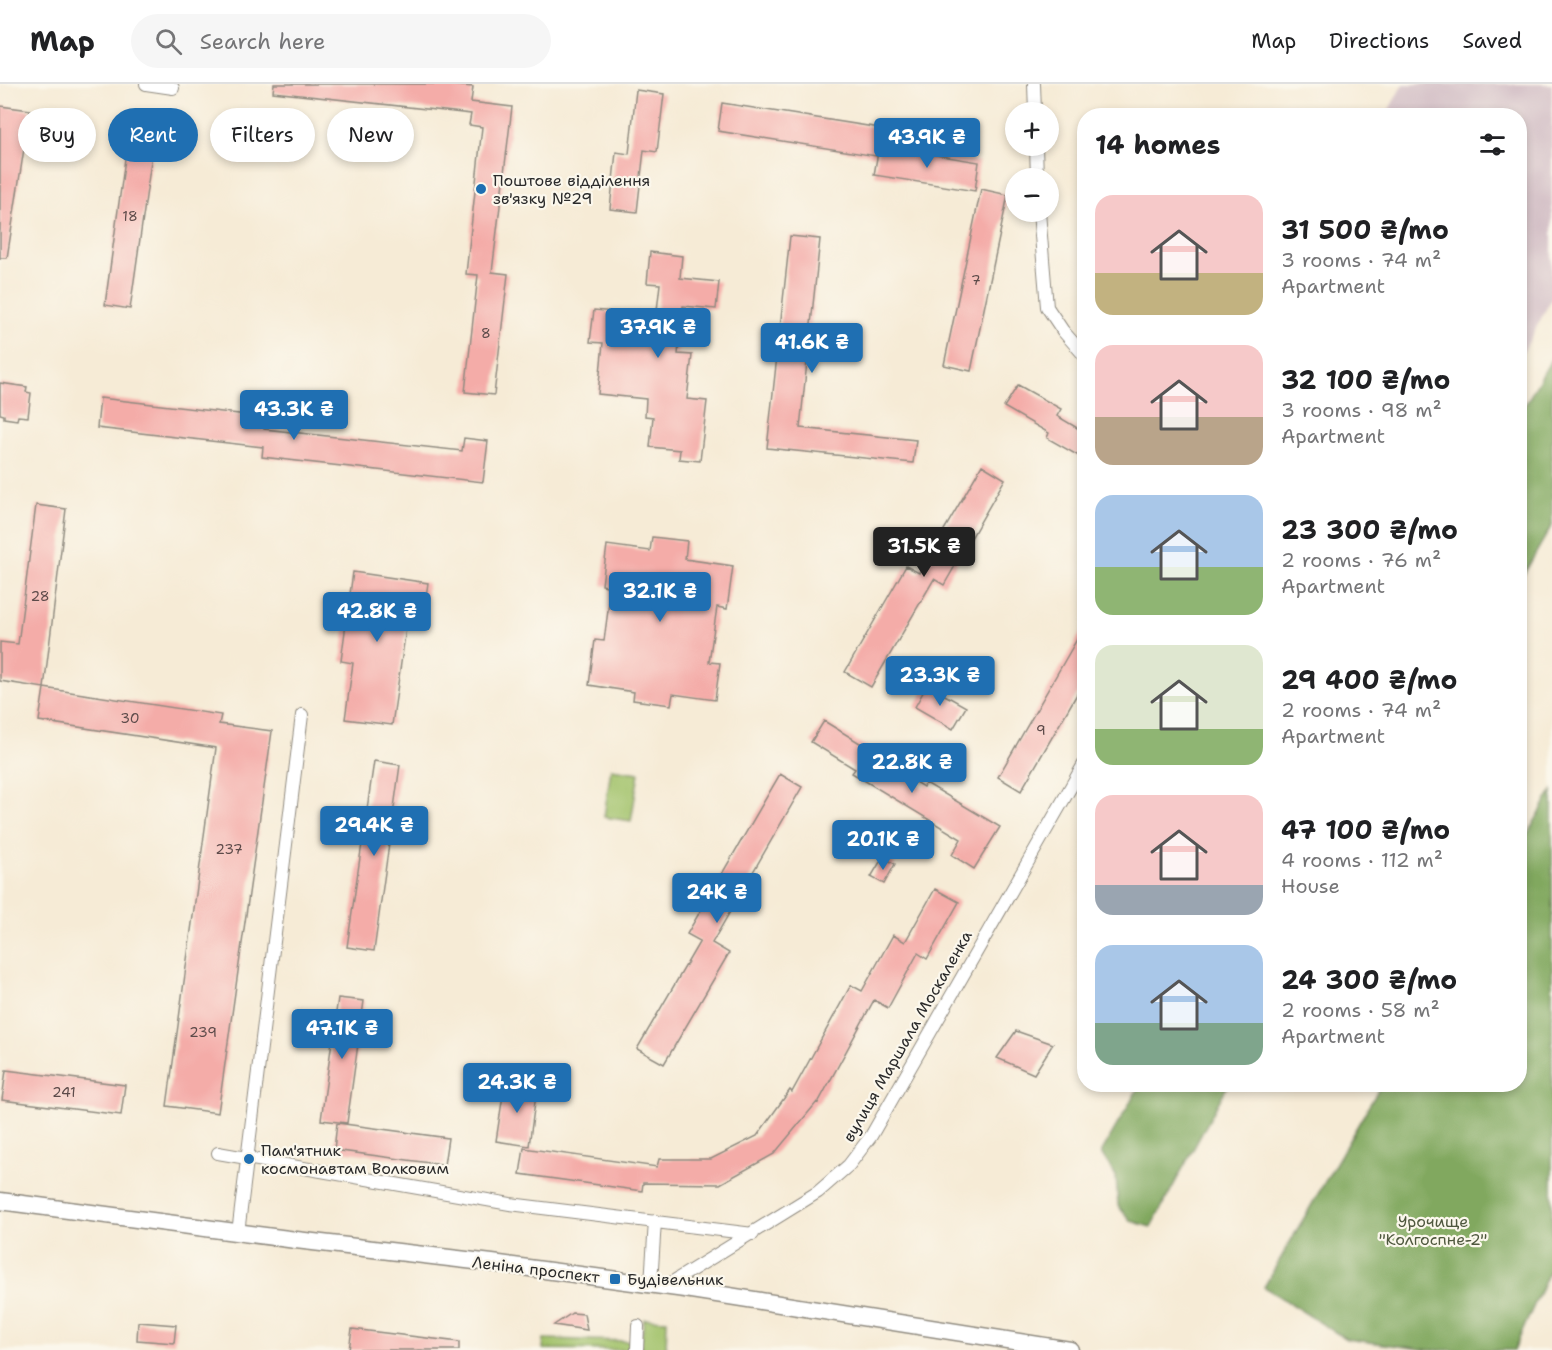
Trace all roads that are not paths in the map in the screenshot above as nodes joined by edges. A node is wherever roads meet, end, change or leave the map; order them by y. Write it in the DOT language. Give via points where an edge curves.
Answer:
graph roads {
  1 [pos="147,84"];
  2 [pos="1034,84"];
  3 [pos="173,88"];
  4 [pos="1035,102"];
  5 [pos="1040,222"];
  6 [pos="1077,347"];
  7 [pos="302,715"];
  8 [pos="1077,776"];
  9 [pos="218,1154"];
  10 [pos="248,1158"];
  11 [pos="0,1202"];
  12 [pos="655,1221"];
  13 [pos="238,1233"];
  14 [pos="753,1234"];
  15 [pos="659,1285"];
  16 [pos="638,1326"];
  17 [pos="636,1350"];
  18 [pos="1070,1350"];
  1 -- 3 [label="street"];
  2 -- 4 [label="street"];
  5 -- 6 [label="street" via="1047,307"];
  7 -- 10 [label="street"];
  8 -- 14 [label="street, вулиця Маршала Москаленка" via="871,1136 834,1179"];
  9 -- 10 [label="street"];
  10 -- 12 [label="street" via="510,1204"];
  10 -- 13 [label="street"];
  11 -- 13 [label="main road, Леніна проспект"];
  12 -- 14 [label="street"];
  12 -- 15 [label="street"];
  13 -- 15 [label="main road, Леніна проспект"];
  14 -- 15 [label="street, вулиця Маршала Москаленка"];
  15 -- 18 [label="main road, Леніна проспект"];
  16 -- 17 [label="street"];
}
